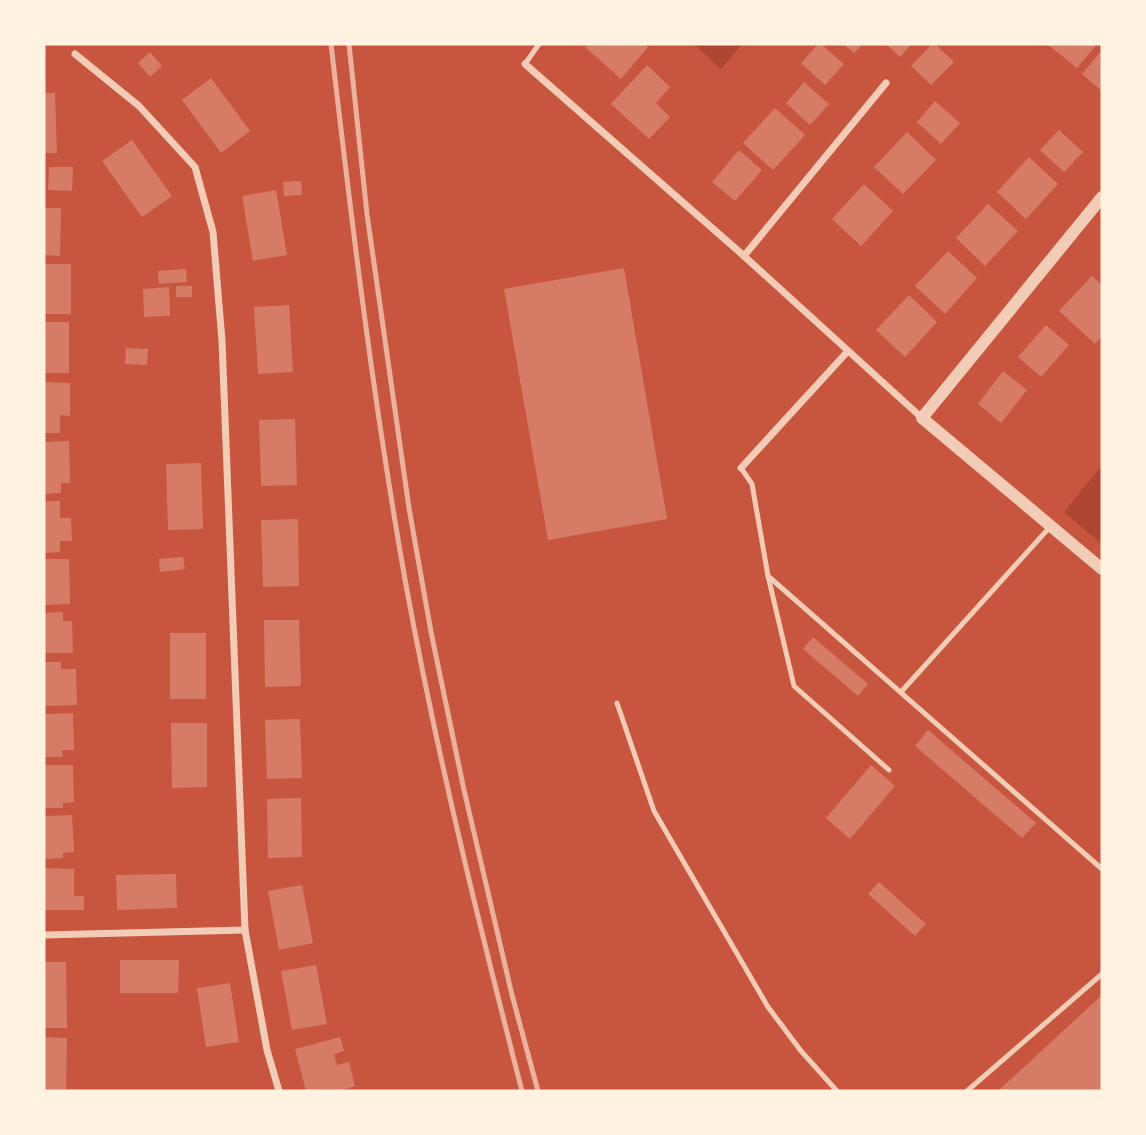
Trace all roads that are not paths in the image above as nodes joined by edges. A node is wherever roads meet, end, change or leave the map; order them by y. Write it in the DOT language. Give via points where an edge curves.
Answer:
graph roads {
  1 [pos="539,44"];
  2 [pos="75,54"];
  3 [pos="525,64"];
  4 [pos="886,83"];
  5 [pos="1102,197"];
  6 [pos="744,256"];
  7 [pos="848,351"];
  8 [pos="922,418"];
  9 [pos="741,468"];
  10 [pos="1051,525"];
  11 [pos="1102,569"];
  12 [pos="768,576"];
  13 [pos="901,692"];
  14 [pos="617,703"];
  15 [pos="889,770"];
  16 [pos="1102,869"];
  17 [pos="245,930"];
  18 [pos="44,935"];
  19 [pos="1102,974"];
  20 [pos="279,1091"];
  21 [pos="837,1091"];
  22 [pos="967,1091"];
  1 -- 3 [label="lane"];
  2 -- 17 [label="street" via="139,106 195,167 214,232"];
  3 -- 6 [label="street"];
  4 -- 6 [label="street"];
  5 -- 8 [label="street"];
  6 -- 7 [label="street"];
  7 -- 8 [label="street"];
  7 -- 9 [label="street"];
  8 -- 10 [label="street"];
  9 -- 12 [label="lane" via="752,484"];
  10 -- 11 [label="street"];
  10 -- 13 [label="lane"];
  12 -- 13 [label="lane"];
  12 -- 15 [label="lane" via="794,686"];
  13 -- 16 [label="lane"];
  14 -- 21 [label="lane" via="654,811 768,1007"];
  17 -- 18 [label="street"];
  17 -- 20 [label="street"];
  19 -- 22 [label="lane"];
}
